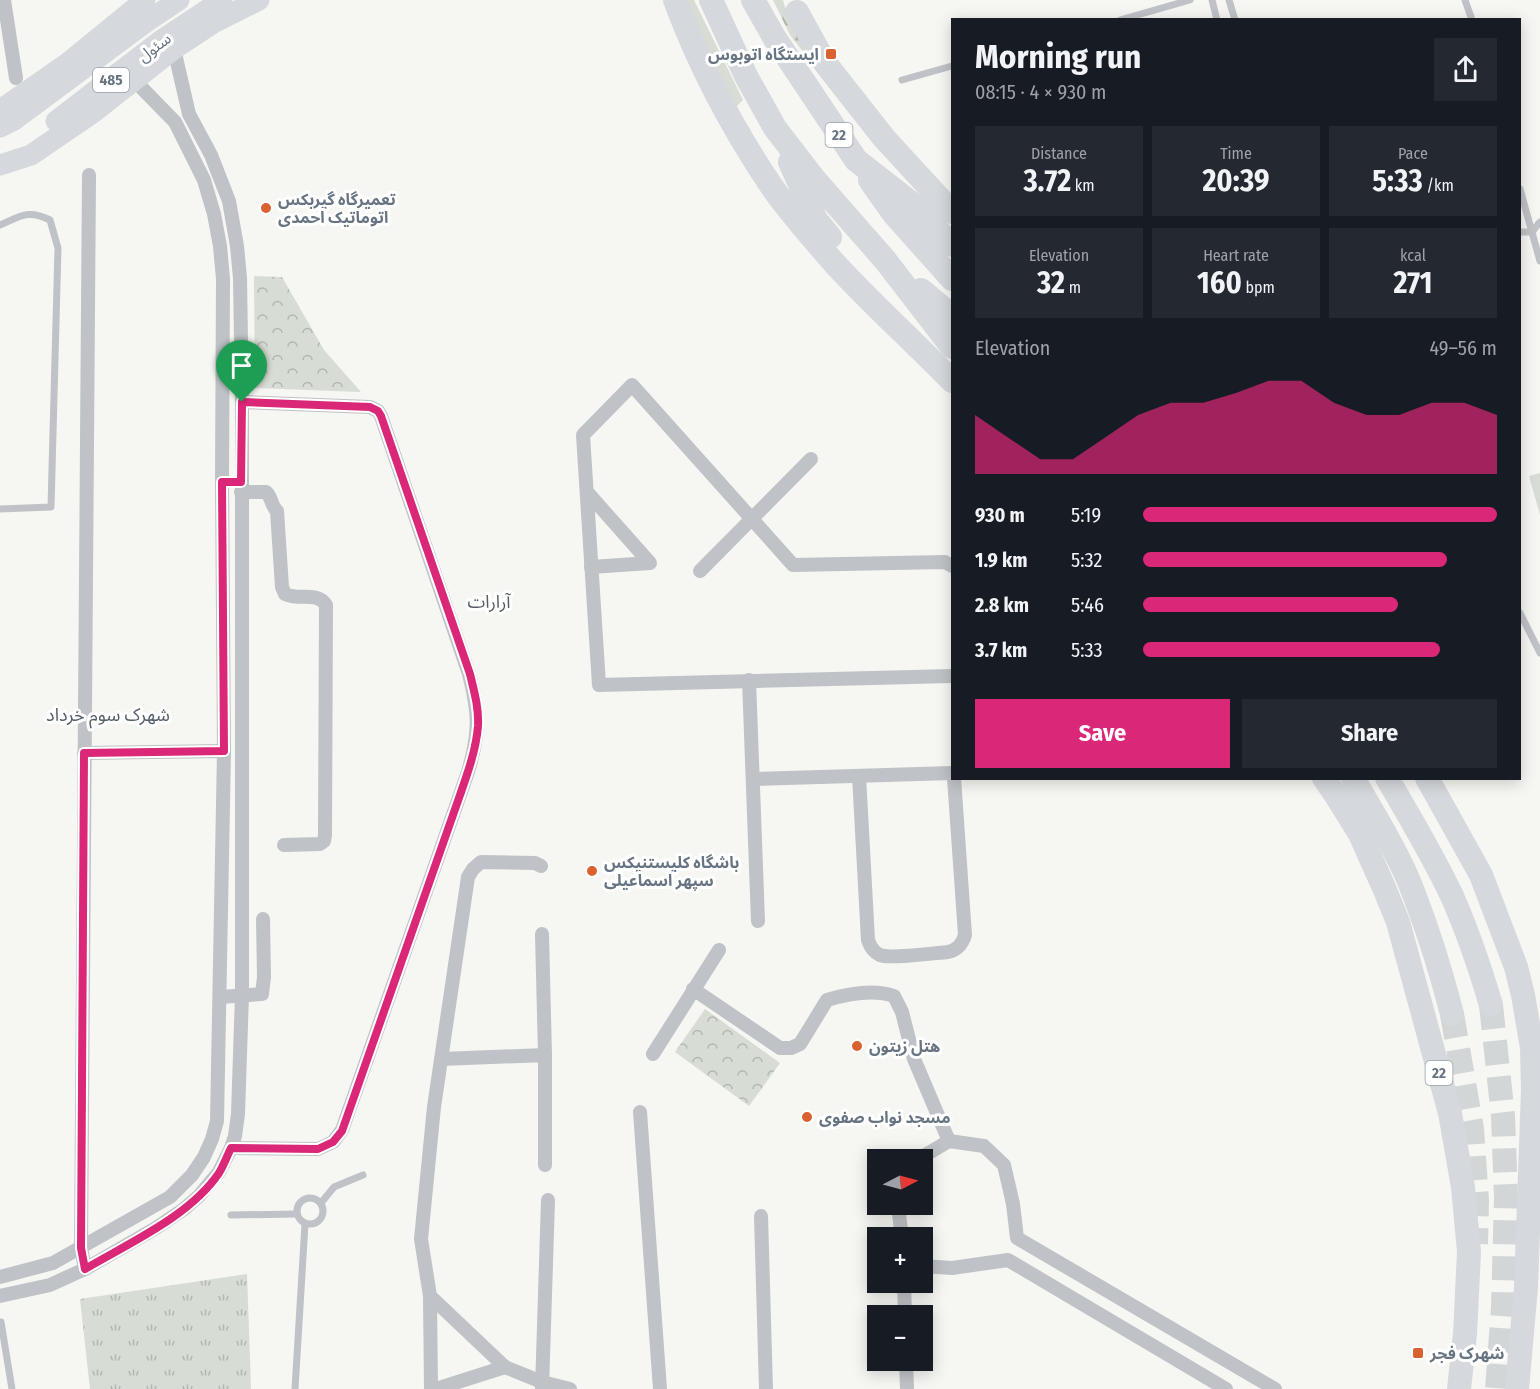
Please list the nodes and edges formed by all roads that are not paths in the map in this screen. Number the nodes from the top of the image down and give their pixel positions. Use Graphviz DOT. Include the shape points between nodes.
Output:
graph roads {
  1 [pos="4,0"];
  2 [pos="145,0"];
  3 [pos="178,0"];
  4 [pos="222,0"];
  5 [pos="259,0"];
  6 [pos="669,0"];
  7 [pos="675,0"];
  8 [pos="711,0"];
  9 [pos="753,0"];
  10 [pos="1190,0"];
  11 [pos="1212,0"];
  12 [pos="1229,0"];
  13 [pos="1466,0"];
  14 [pos="795,6"];
  15 [pos="1127,18"];
  16 [pos="1216,18"];
  17 [pos="1234,18"];
  18 [pos="1468,18"];
  19 [pos="687,32"];
  20 [pos="174,50"];
  21 [pos="951,66"];
  22 [pos="16,78"];
  23 [pos="134,80"];
  24 [pos="902,80"];
  25 [pos="0,110"];
  26 [pos="0,127"];
  27 [pos="775,128"];
  28 [pos="0,158"];
  29 [pos="856,160"];
  30 [pos="0,165"];
  31 [pos="89,175"];
  32 [pos="1521,193"];
  33 [pos="951,211"];
  34 [pos="1540,222"];
  35 [pos="0,225"];
  36 [pos="1521,232"];
  37 [pos="1532,232"];
  38 [pos="951,244"];
  39 [pos="885,260"];
  40 [pos="1540,261"];
  41 [pos="951,278"];
  42 [pos="951,315"];
  43 [pos="951,346"];
  44 [pos="931,359"];
  45 [pos="951,380"];
  46 [pos="242,402"];
  47 [pos="811,459"];
  48 [pos="222,482"];
  49 [pos="241,487"];
  50 [pos="587,492"];
  51 [pos="0,509"];
  52 [pos="752,519"];
  53 [pos="951,565"];
  54 [pos="591,567"];
  55 [pos="700,572"];
  56 [pos="1521,615"];
  57 [pos="1540,653"];
  58 [pos="951,676"];
  59 [pos="749,680"];
  60 [pos="224,751"];
  61 [pos="84,753"];
  62 [pos="951,773"];
  63 [pos="860,776"];
  64 [pos="753,779"];
  65 [pos="954,780"];
  66 [pos="1325,780"];
  67 [pos="1354,780"];
  68 [pos="1389,780"];
  69 [pos="1428,780"];
  70 [pos="284,845"];
  71 [pos="541,866"];
  72 [pos="263,920"];
  73 [pos="758,921"];
  74 [pos="542,933"];
  75 [pos="719,951"];
  76 [pos="693,989"];
  77 [pos="242,995"];
  78 [pos="220,997"];
  79 [pos="1491,1005"];
  80 [pos="1452,1014"];
  81 [pos="653,1054"];
  82 [pos="545,1055"];
  83 [pos="441,1059"];
  84 [pos="640,1112"];
  85 [pos="949,1141"];
  86 [pos="231,1148"];
  87 [pos="933,1150"];
  88 [pos="545,1165"];
  89 [pos="363,1175"];
  90 [pos="548,1200"];
  91 [pos="321,1203"];
  92 [pos="297,1214"];
  93 [pos="231,1215"];
  94 [pos="761,1216"];
  95 [pos="305,1224"];
  96 [pos="81,1248"];
  97 [pos="933,1267"];
  98 [pos="85,1269"];
  99 [pos="0,1277"];
  100 [pos="0,1296"];
  101 [pos="430,1296"];
  102 [pos="0,1322"];
  103 [pos="505,1367"];
  104 [pos="906,1371"];
  105 [pos="542,1385"];
  106 [pos="12,1389"];
  107 [pos="295,1389"];
  108 [pos="431,1389"];
  109 [pos="436,1389"];
  110 [pos="570,1389"];
  111 [pos="660,1389"];
  112 [pos="766,1389"];
  113 [pos="907,1389"];
  114 [pos="1226,1389"];
  115 [pos="1275,1389"];
  116 [pos="1459,1389"];
  117 [pos="1517,1389"];
  1 -- 22 [label="street"];
  2 -- 25 [label="main road" via="69,62"];
  3 -- 26 [label="main road, سئول / 485"];
  4 -- 28 [label="main road, سئول / 485" via="160,41 31,140"];
  5 -- 20 [label="main road" via="215,22"];
  6 -- 19 [label="highway"];
  7 -- 19 [label="highway"];
  8 -- 27 [label="highway"];
  9 -- 29 [label="highway, 22"];
  10 -- 15 [label="lane"];
  11 -- 16 [label="lane"];
  12 -- 17 [label="lane"];
  13 -- 18 [label="lane"];
  14 -- 33 [label="highway" via="825,63 884,138"];
  19 -- 44 [label="highway" via="719,96 773,187 836,265"];
  20 -- 23 [label="main road"];
  20 -- 46 [label="street" via="189,114 220,175 233,220 240,278"];
  21 -- 24 [label="lane"];
  23 -- 30 [label="main road" via="32,155"];
  23 -- 48 [label="street" via="175,122 204,180 214,214 223,279"];
  27 -- 39 [label="highway"];
  27 -- 44 [label="highway" via="816,220"];
  29 -- 38 [label="highway, 22" via="911,202"];
  29 -- 41 [label="highway, 22" via="894,214"];
  31 -- 61 [label="street"];
  32 -- 37 [label="lane"];
  34 -- 37 [label="lane"];
  35 -- 51 [label="lane" via="29,213 40,215 50,220 58,248 51,507"];
  36 -- 37 [label="lane"];
  37 -- 40 [label="lane"];
  39 -- 42 [label="highway"];
  39 -- 43 [label="highway"];
  44 -- 45 [label="highway"];
  46 -- 49 [label="street"];
  46 -- 86 [label="street" via="370,407 378,411 470,674 478,724 463,787 342,1131 333,1142 318,1149"];
  47 -- 52 [label="street"];
  48 -- 49 [label="street"];
  48 -- 60 [label="street"];
  49 -- 70 [label="street" via="266,492 277,511 285,594 316,597 326,606 324,842"];
  49 -- 77 [label="street"];
  50 -- 52 [label="street" via="583,435 632,385"];
  50 -- 54 [label="street"];
  50 -- 54 [label="street" via="650,563"];
  52 -- 53 [label="street" via="793,565 945,562"];
  52 -- 55 [label="street"];
  54 -- 59 [label="street" via="598,685"];
  56 -- 57 [label="lane"];
  58 -- 59 [label="street"];
  59 -- 64 [label="street"];
  60 -- 61 [label="street"];
  60 -- 78 [label="street"];
  61 -- 96 [label="street"];
  62 -- 63 [label="street"];
  63 -- 64 [label="street"];
  63 -- 65 [label="street" via="868,940 874,951 886,956 953,951 963,942"];
  64 -- 73 [label="street"];
  66 -- 116 [label="highway, 22" via="1360,834 1398,922 1450,1113 1469,1252"];
  67 -- 80 [label="highway" via="1407,877"];
  68 -- 79 [label="highway" via="1452,896"];
  69 -- 117 [label="highway" via="1481,875 1528,998 1533,1090 1526,1287"];
  71 -- 83 [label="street" via="481,862 468,876"];
  72 -- 77 [label="street" via="262,994"];
  74 -- 82 [label="street"];
  75 -- 76 [label="street"];
  76 -- 81 [label="street"];
  76 -- 85 [label="street" via="780,1048 800,1044 827,1000 882,992 894,996 902,1011 914,1059"];
  77 -- 78 [label="street"];
  77 -- 86 [label="street" via="238,1114"];
  78 -- 96 [label="street" via="217,1122 204,1157 170,1197"];
  82 -- 83 [label="street"];
  82 -- 88 [label="street"];
  83 -- 101 [label="street" via="421,1239"];
  84 -- 111 [label="street"];
  85 -- 87 [label="street"];
  85 -- 115 [label="street" via="984,1146 1004,1166 1017,1238"];
  86 -- 98 [label="street" via="219,1172 184,1209"];
  89 -- 91 [label="lane" via="334,1187"];
  90 -- 105 [label="street"];
  91 -- 92 [label="lane" via="305,1198 298,1205"];
  91 -- 95 [label="lane" via="321,1219"];
  92 -- 93 [label="lane"];
  92 -- 95 [label="lane"];
  94 -- 112 [label="street"];
  95 -- 107 [label="lane"];
  96 -- 98 [label="street"];
  96 -- 99 [label="street" via="53,1263"];
  97 -- 114 [label="street" via="1008,1260"];
  98 -- 100 [label="street" via="50,1285"];
  101 -- 103 [label="street"];
  101 -- 108 [label="street"];
  102 -- 106 [label="lane"];
  103 -- 105 [label="street"];
  103 -- 109 [label="street"];
  104 -- 113 [label="street"];
  105 -- 110 [label="street"];
}
